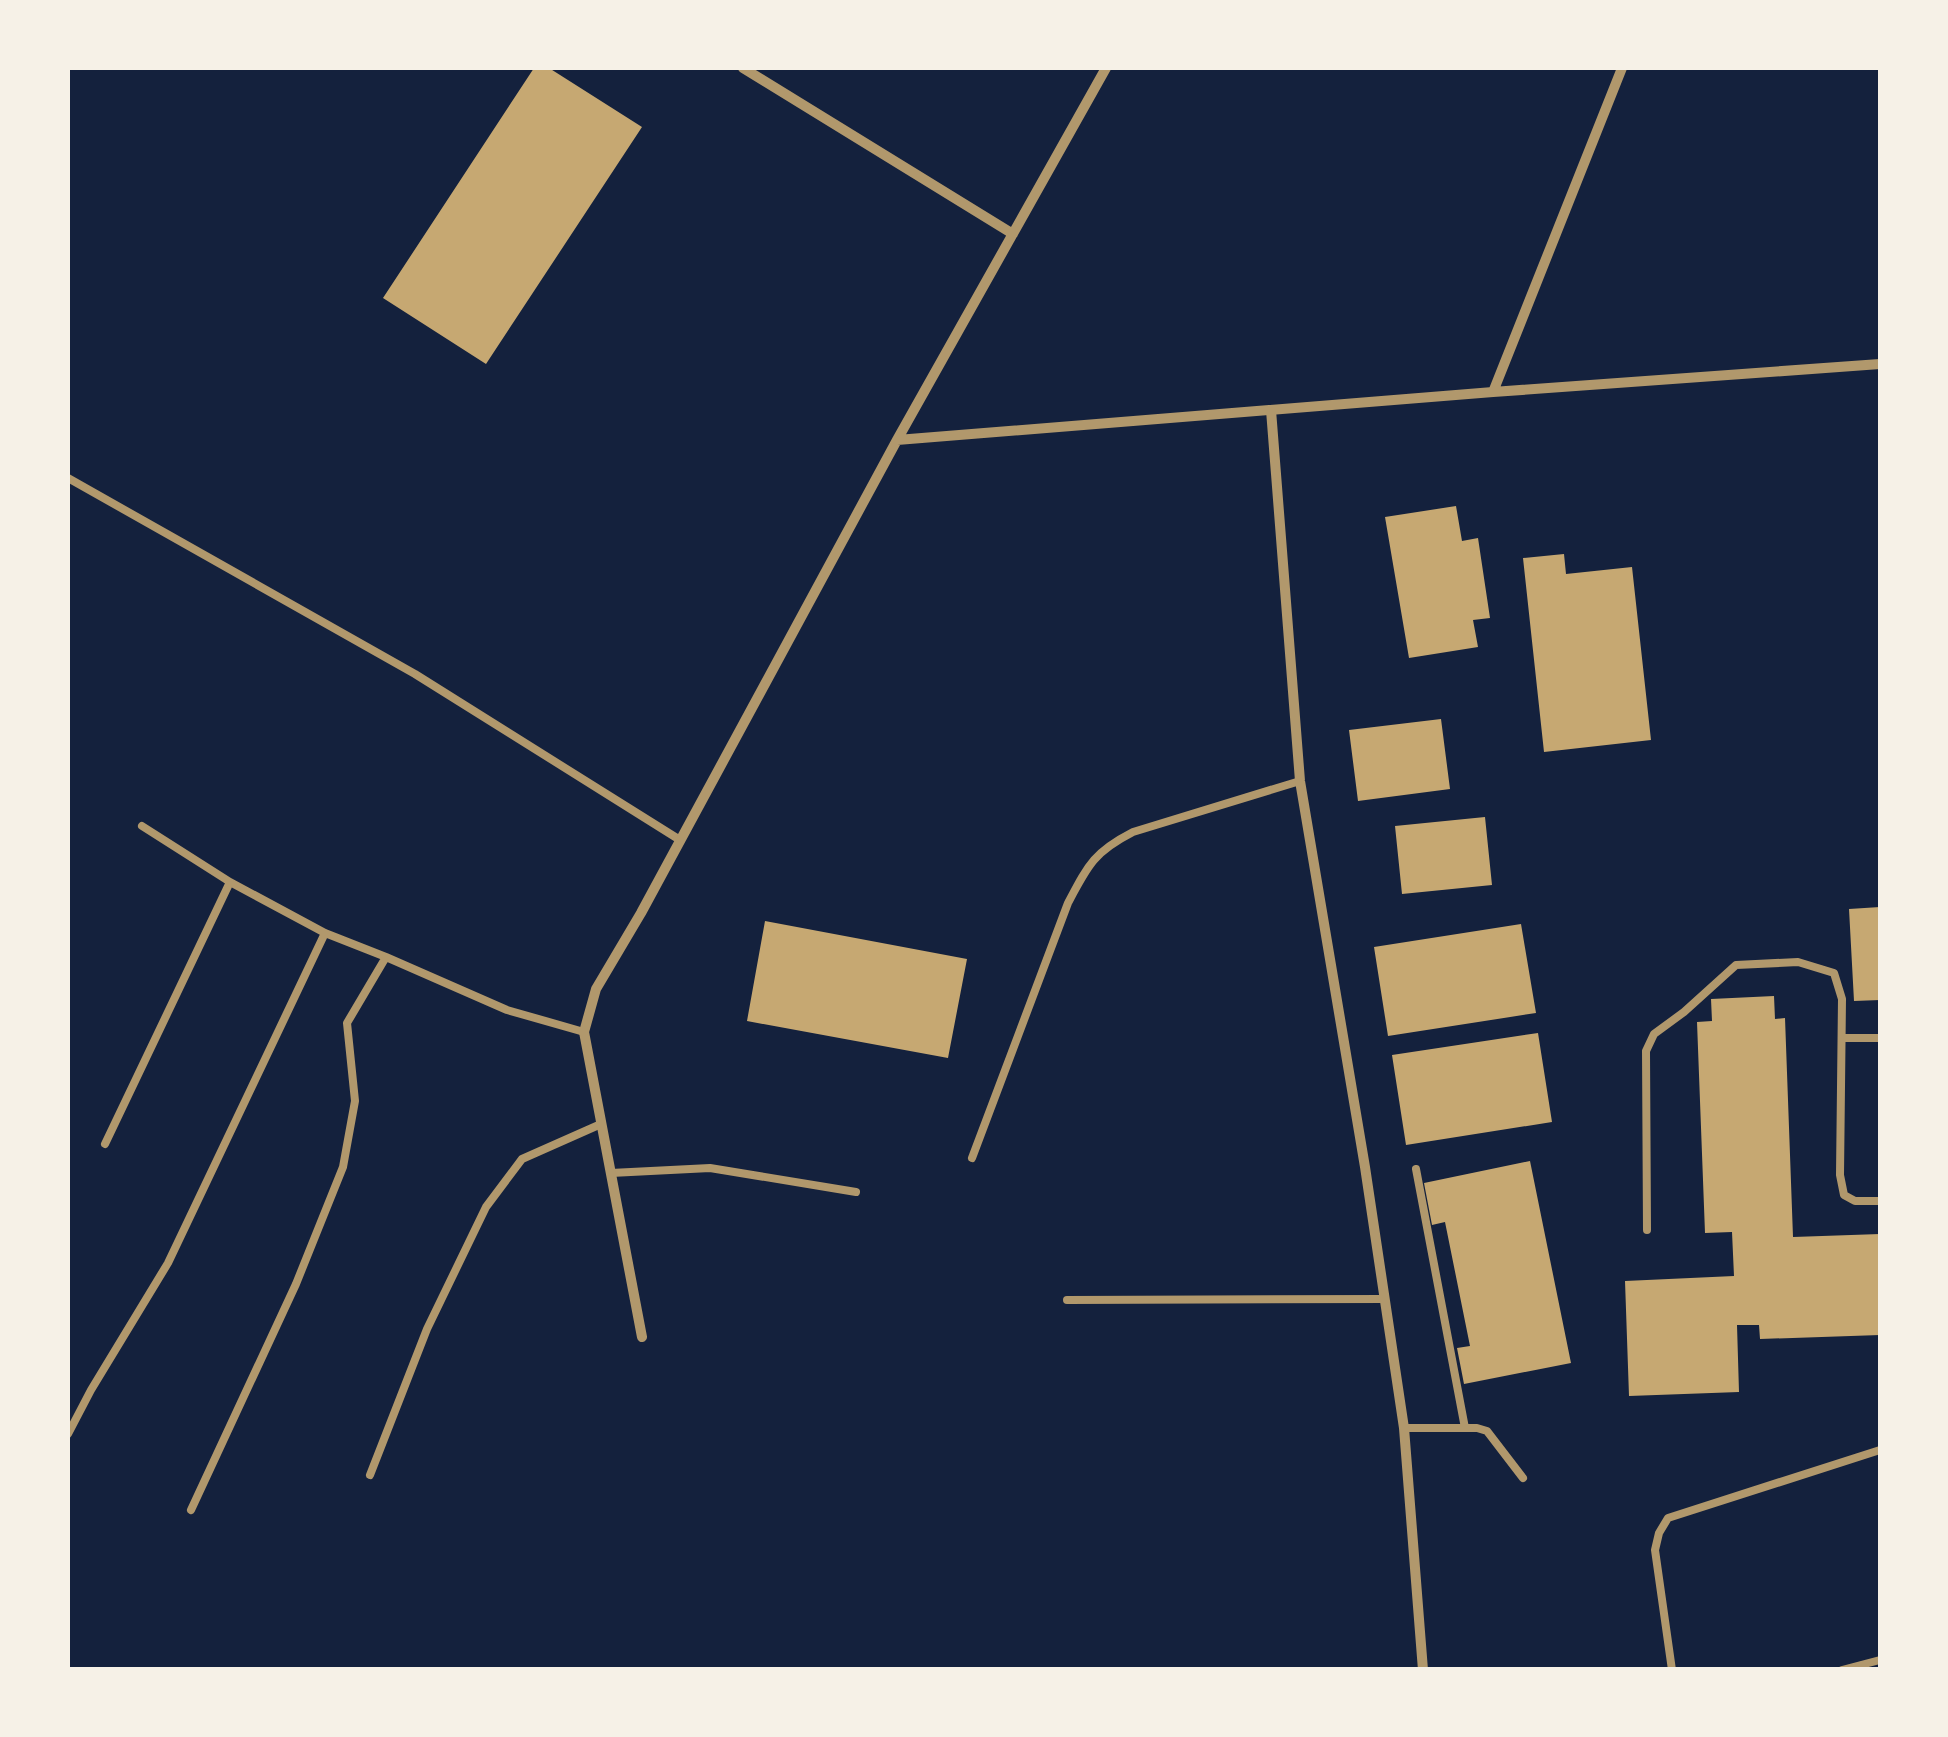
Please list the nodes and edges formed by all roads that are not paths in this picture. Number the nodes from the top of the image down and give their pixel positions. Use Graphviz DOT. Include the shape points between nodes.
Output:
graph roads {
  1 [pos="743,68"];
  2 [pos="1106,68"];
  3 [pos="1622,68"];
  4 [pos="1013,234"];
  5 [pos="1880,364"];
  6 [pos="1492,392"];
  7 [pos="1271,410"];
  8 [pos="897,440"];
  9 [pos="69,482"];
  10 [pos="1300,781"];
  11 [pos="142,826"];
  12 [pos="680,840"];
  13 [pos="230,882"];
  14 [pos="325,934"];
  15 [pos="386,957"];
  16 [pos="584,1032"];
  17 [pos="1843,1038"];
  18 [pos="1880,1038"];
  19 [pos="602,1124"];
  20 [pos="105,1144"];
  21 [pos="972,1158"];
  22 [pos="1416,1169"];
  23 [pos="611,1172"];
  24 [pos="856,1192"];
  25 [pos="1880,1201"];
  26 [pos="1647,1230"];
  27 [pos="1385,1299"];
  28 [pos="1067,1300"];
  29 [pos="642,1337"];
  30 [pos="1404,1428"];
  31 [pos="1464,1428"];
  32 [pos="68,1434"];
  33 [pos="1880,1450"];
  34 [pos="370,1476"];
  35 [pos="1523,1478"];
  36 [pos="191,1510"];
  37 [pos="1880,1660"];
  38 [pos="1423,1670"];
  39 [pos="1672,1670"];
  40 [pos="1842,1670"];
  1 -- 4 [label="street"];
  2 -- 4 [label="street"];
  3 -- 6 [label="street"];
  4 -- 8 [label="street"];
  5 -- 6 [label="street"];
  6 -- 7 [label="street"];
  7 -- 8 [label="street"];
  7 -- 10 [label="street"];
  8 -- 12 [label="street"];
  9 -- 12 [label="lane" via="414,674"];
  10 -- 21 [label="lane" via="1133,832 1089,864 1068,903"];
  10 -- 27 [label="street"];
  11 -- 13 [label="lane"];
  12 -- 16 [label="street" via="596,989"];
  13 -- 14 [label="lane"];
  13 -- 20 [label="lane"];
  14 -- 15 [label="lane"];
  14 -- 32 [label="lane" via="168,1263"];
  15 -- 16 [label="lane" via="507,1010"];
  15 -- 36 [label="lane" via="347,1023 355,1101 343,1168"];
  16 -- 19 [label="street"];
  17 -- 18 [label="lane"];
  17 -- 25 [label="lane" via="1844,1195"];
  17 -- 26 [label="lane" via="1834,973 1798,962 1736,965 1654,1034 1646,1051"];
  19 -- 23 [label="street"];
  19 -- 34 [label="lane" via="522,1159 486,1207 427,1329"];
  22 -- 31 [label="lane"];
  23 -- 24 [label="lane" via="710,1168"];
  23 -- 29 [label="street"];
  27 -- 28 [label="lane"];
  27 -- 30 [label="street"];
  30 -- 31 [label="lane"];
  30 -- 38 [label="street"];
  31 -- 35 [label="lane" via="1487,1431"];
  33 -- 39 [label="lane" via="1668,1518 1655,1550"];
  37 -- 40 [label="lane"];
}
